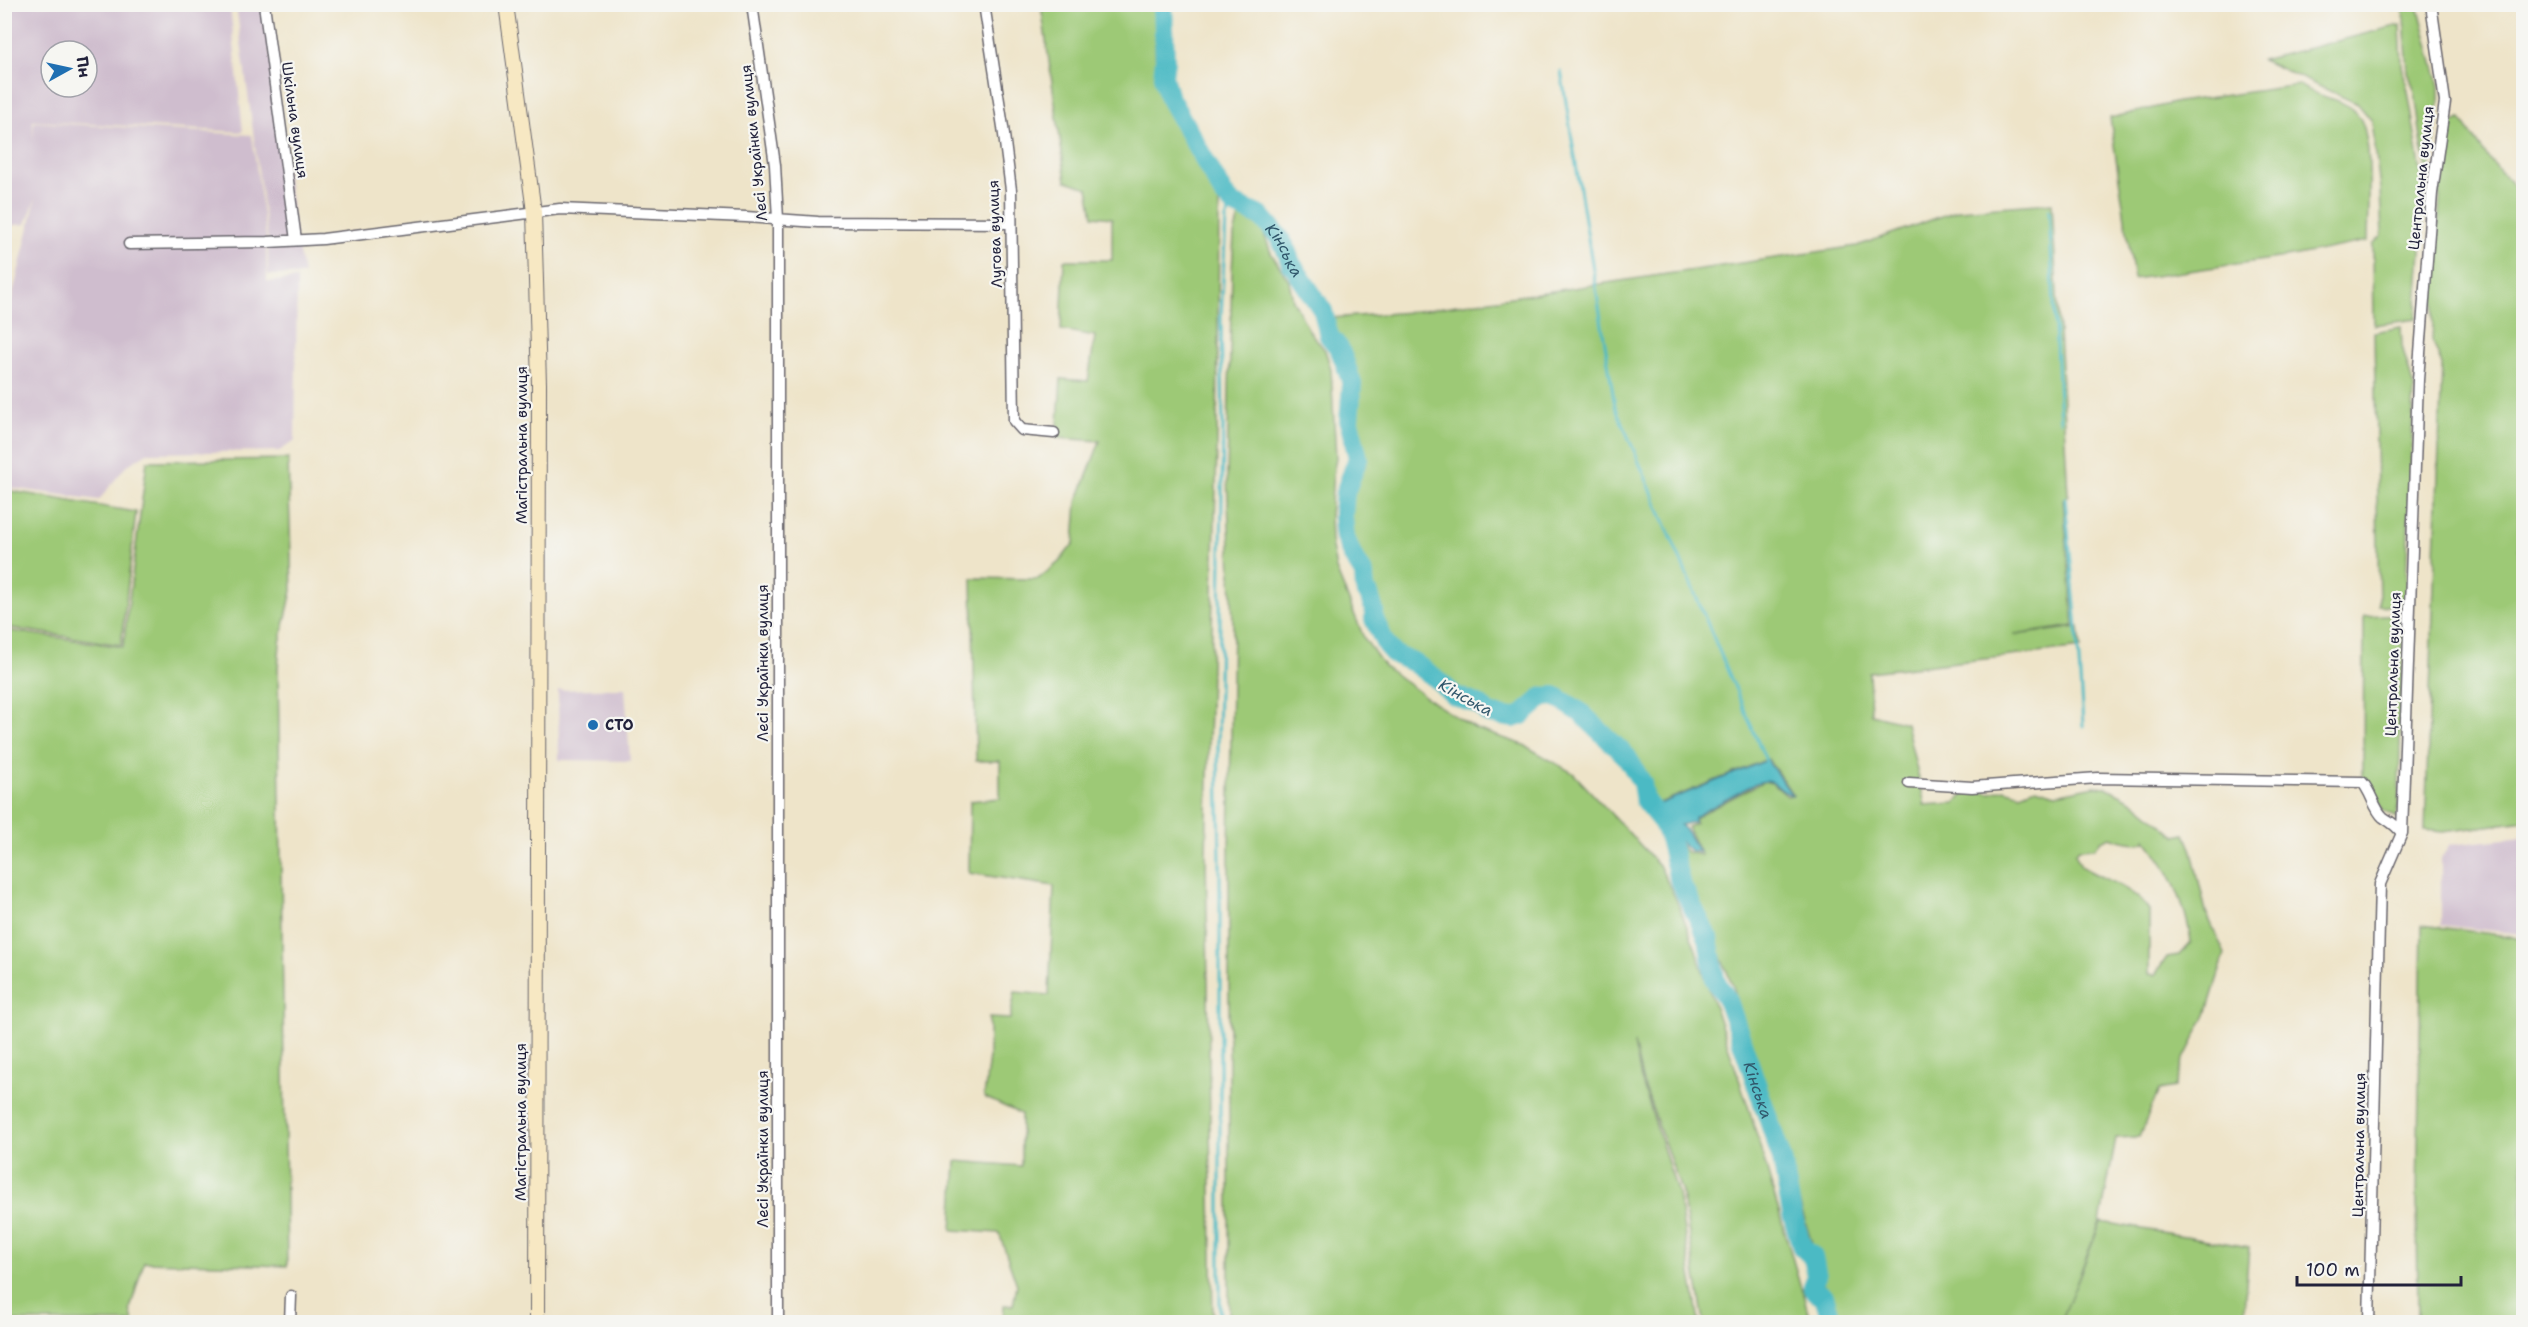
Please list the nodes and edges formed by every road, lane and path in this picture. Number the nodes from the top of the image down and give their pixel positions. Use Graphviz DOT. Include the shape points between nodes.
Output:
graph roads {
  1 [pos="264,4"];
  2 [pos="506,4"];
  3 [pos="752,4"];
  4 [pos="984,4"];
  5 [pos="2431,4"];
  6 [pos="534,212"];
  7 [pos="778,219"];
  8 [pos="1011,223"];
  9 [pos="296,240"];
  10 [pos="129,244"];
  11 [pos="1054,433"];
  12 [pos="1910,783"];
  13 [pos="2402,833"];
  14 [pos="291,1296"];
  15 [pos="290,1323"];
  16 [pos="537,1323"];
  17 [pos="778,1323"];
  18 [pos="2369,1323"];
  1 -- 9 [label="street, Шкільна вулиця"];
  2 -- 6 [label="main road, Магістральна вулиця"];
  3 -- 7 [label="street, Лесі Українки вулиця" via="775,165"];
  4 -- 8 [label="street, Лугова вулиця" via="1011,190"];
  5 -- 13 [label="street, Центральна вулиця" via="2445,102 2432,193 2418,380"];
  6 -- 7 [label="street" via="569,209"];
  6 -- 9 [label="street"];
  6 -- 16 [label="main road, Магістральна вулиця" via="539,384"];
  7 -- 8 [label="street"];
  7 -- 17 [label="street, Лесі Українки вулиця"];
  8 -- 11 [label="street, Лугова вулиця" via="1014,421 1022,430"];
  9 -- 10 [label="street"];
  12 -- 13 [label="street" via="1972,787 2098,778 2362,782 2382,816 2394,822"];
  13 -- 18 [label="street, Центральна вулиця" via="2380,884"];
  14 -- 15 [label="street"];
}
